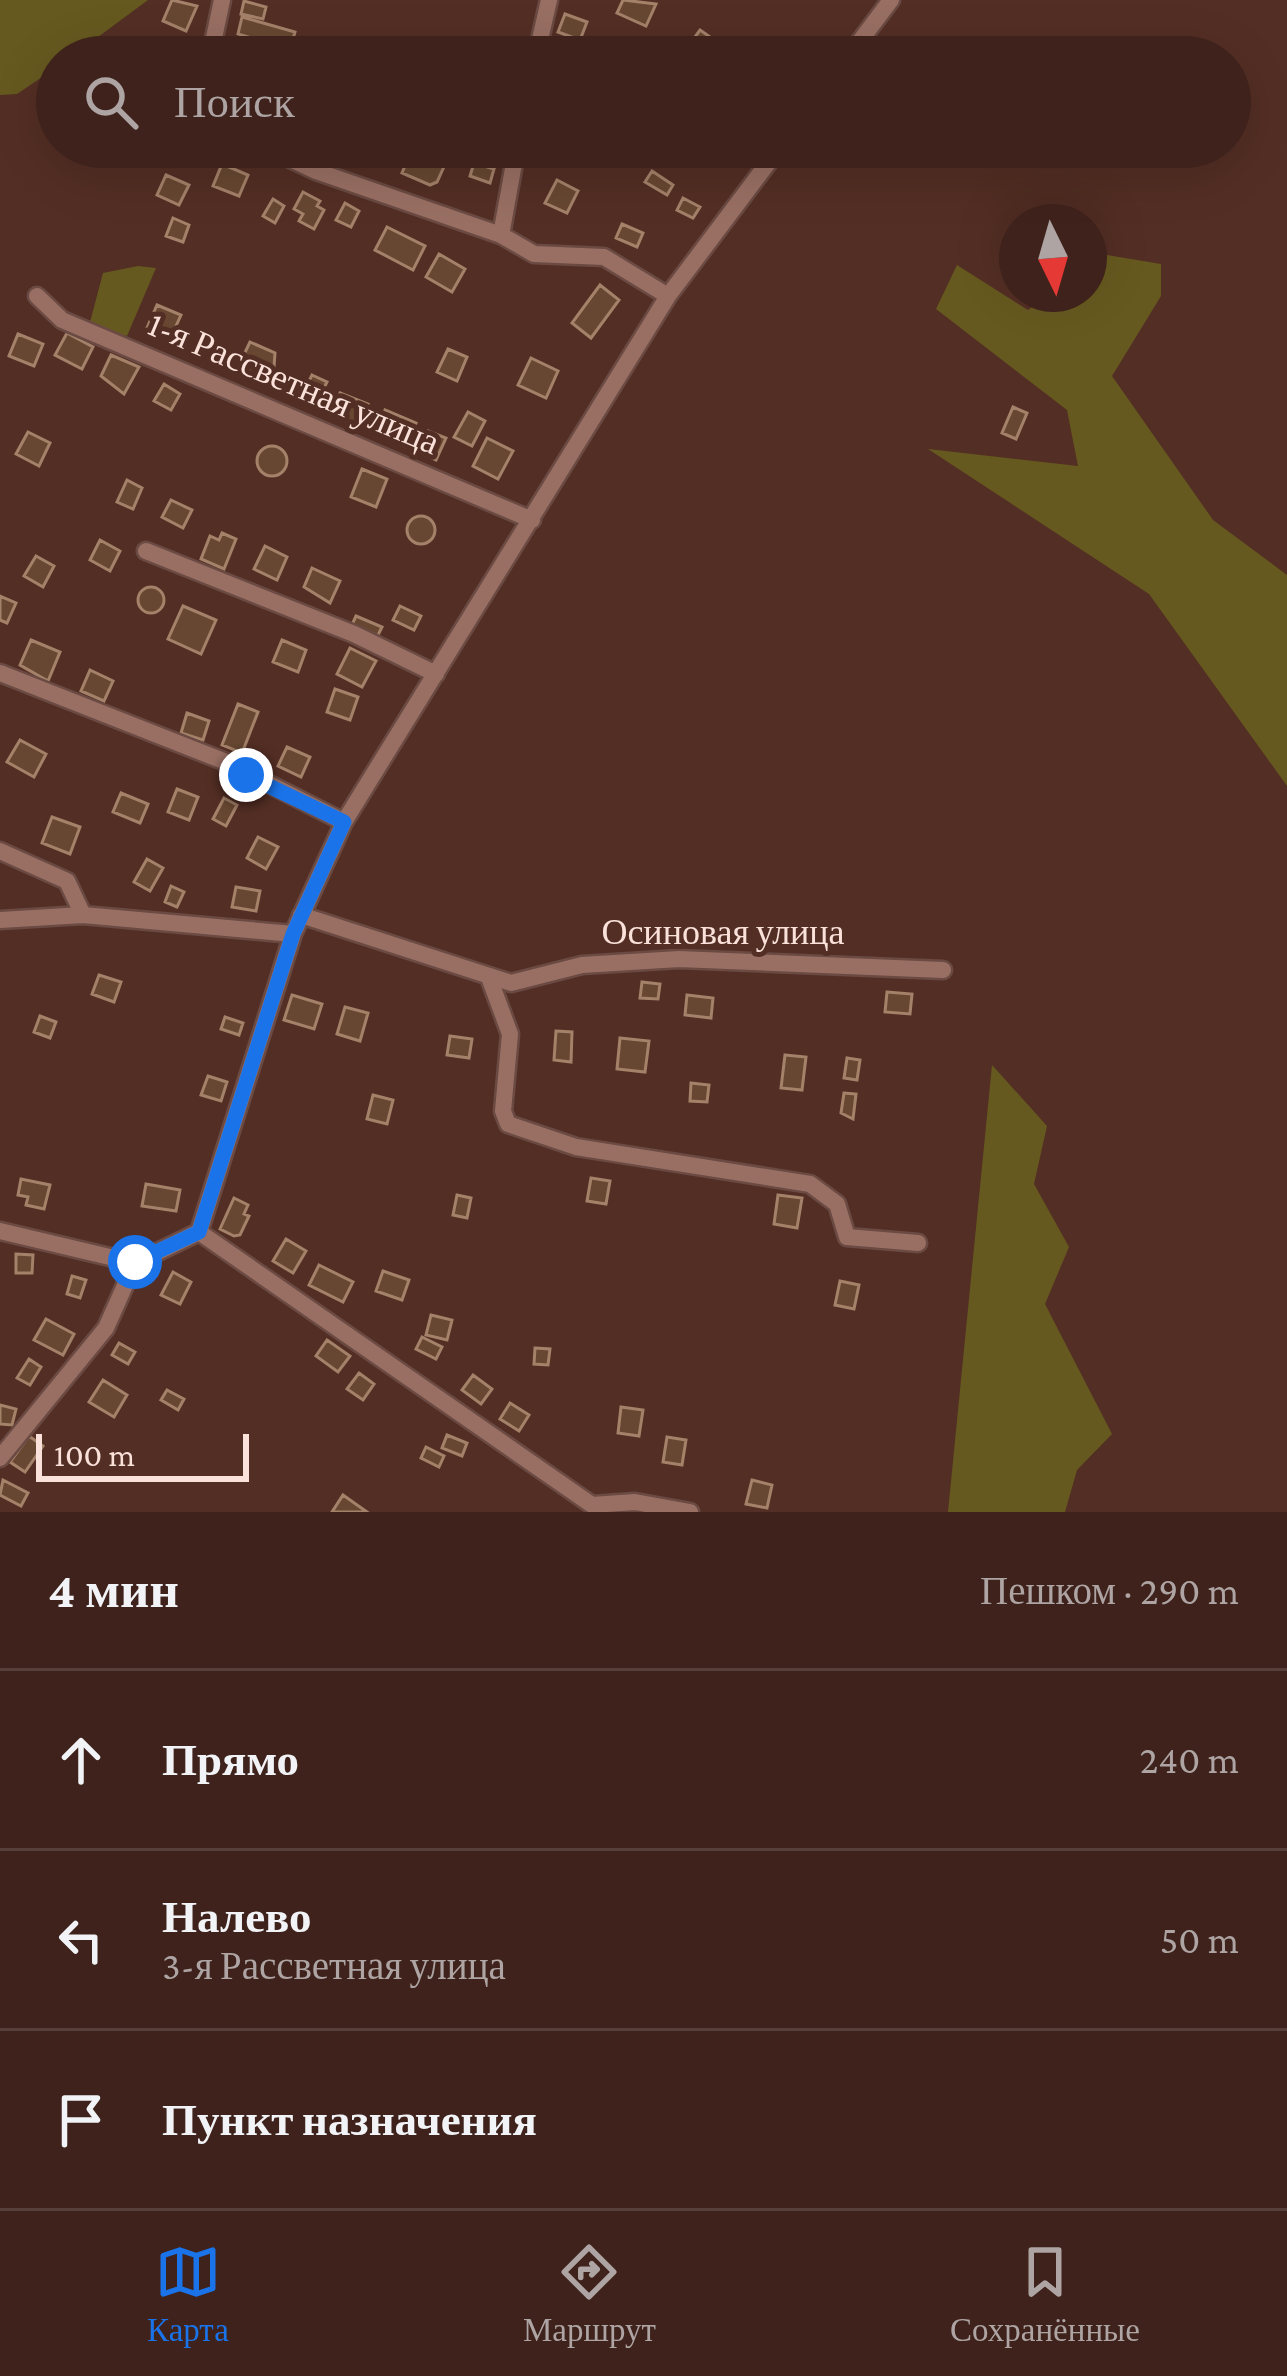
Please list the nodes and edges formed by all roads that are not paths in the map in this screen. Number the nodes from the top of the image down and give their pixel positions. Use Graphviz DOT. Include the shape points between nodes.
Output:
graph roads {
  1 [pos="222,0"];
  2 [pos="549,0"];
  3 [pos="891,0"];
  4 [pos="214,36"];
  5 [pos="541,36"];
  6 [pos="864,36"];
  7 [pos="310,168"];
  8 [pos="513,168"];
  9 [pos="764,168"];
  10 [pos="500,236"];
  11 [pos="37,296"];
  12 [pos="668,296"];
  13 [pos="532,520"];
  14 [pos="146,551"];
  15 [pos="0,673"];
  16 [pos="436,674"];
  17 [pos="344,822"];
  18 [pos="0,851"];
  19 [pos="83,915"];
  20 [pos="301,915"];
  21 [pos="0,920"];
  22 [pos="293,934"];
  23 [pos="943,970"];
  24 [pos="490,980"];
  25 [pos="0,1231"];
  26 [pos="199,1232"];
  27 [pos="918,1243"];
  28 [pos="135,1262"];
  29 [pos="0,1458"];
  30 [pos="593,1509"];
  31 [pos="690,1512"];
  1 -- 4 [label="street"];
  2 -- 5 [label="street"];
  3 -- 6 [label="street"];
  7 -- 10 [label="street"];
  8 -- 10 [label="street"];
  9 -- 12 [label="street"];
  10 -- 12 [label="street" via="534,254 604,257"];
  11 -- 13 [label="street, 1-я Рассветная улица" via="62,320"];
  12 -- 13 [label="street"];
  13 -- 16 [label="street"];
  14 -- 16 [label="street"];
  15 -- 17 [label="street" via="226,762"];
  16 -- 17 [label="street"];
  17 -- 20 [label="street"];
  18 -- 19 [label="street" via="67,881"];
  19 -- 21 [label="street"];
  19 -- 22 [label="street"];
  20 -- 22 [label="street"];
  20 -- 24 [label="street"];
  22 -- 26 [label="street"];
  23 -- 24 [label="street, Осиновая улица" via="679,959"];
  24 -- 27 [label="street" via="510,1034 508,1124 577,1147 809,1184 837,1204 847,1237"];
  25 -- 28 [label="street"];
  26 -- 28 [label="street"];
  26 -- 30 [label="street"];
  28 -- 29 [label="street" via="106,1328"];
  30 -- 31 [label="street" via="635,1502"];
}
